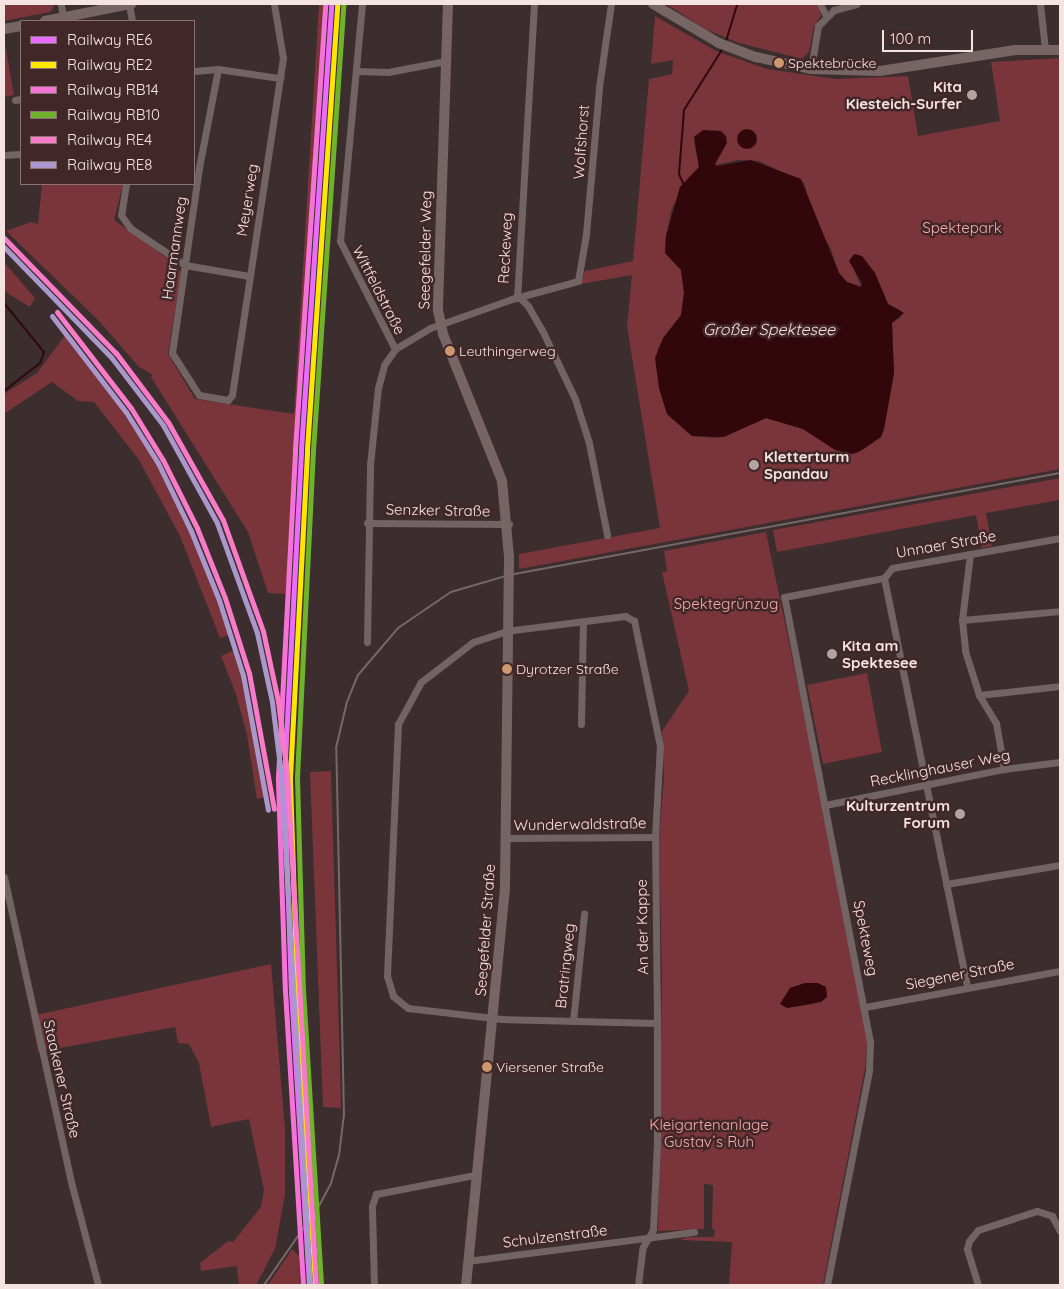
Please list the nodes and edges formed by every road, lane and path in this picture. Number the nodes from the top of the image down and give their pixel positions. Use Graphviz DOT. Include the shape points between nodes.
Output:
graph roads {
  1 [pos="61,4"];
  2 [pos="130,4"];
  3 [pos="274,4"];
  4 [pos="362,4"];
  5 [pos="448,4"];
  6 [pos="534,4"];
  7 [pos="611,4"];
  8 [pos="653,4"];
  9 [pos="820,4"];
  10 [pos="856,4"];
  11 [pos="1040,4"];
  12 [pos="826,16"];
  13 [pos="63,18"];
  14 [pos="51,20"];
  15 [pos="132,20"];
  16 [pos="20,26"];
  17 [pos="4,29"];
  18 [pos="1045,49"];
  19 [pos="1060,50"];
  20 [pos="446,61"];
  21 [pos="218,69"];
  22 [pos="811,69"];
  23 [pos="195,71"];
  24 [pos="357,71"];
  25 [pos="280,78"];
  26 [pos="20,154"];
  27 [pos="4,155"];
  28 [pos="126,185"];
  29 [pos="185,265"];
  30 [pos="249,276"];
  31 [pos="518,298"];
  32 [pos="440,325"];
  33 [pos="395,350"];
  34 [pos="228,400"];
  35 [pos="367,523"];
  36 [pos="509,524"];
  37 [pos="607,535"];
  38 [pos="1060,538"];
  39 [pos="970,554"];
  40 [pos="509,575"];
  41 [pos="884,578"];
  42 [pos="784,597"];
  43 [pos="1060,611"];
  44 [pos="962,620"];
  45 [pos="582,622"];
  46 [pos="508,631"];
  47 [pos="367,642"];
  48 [pos="1060,686"];
  49 [pos="979,695"];
  50 [pos="581,724"];
  51 [pos="1060,762"];
  52 [pos="1004,769"];
  53 [pos="925,784"];
  54 [pos="825,804"];
  55 [pos="655,837"];
  56 [pos="506,838"];
  57 [pos="1060,865"];
  58 [pos="4,877"];
  59 [pos="946,884"];
  60 [pos="584,914"];
  61 [pos="1060,970"];
  62 [pos="967,987"];
  63 [pos="866,1006"];
  64 [pos="493,1017"];
  65 [pos="573,1021"];
  66 [pos="658,1023"];
  67 [pos="475,1176"];
  68 [pos="694,1232"];
  69 [pos="1060,1232"];
  70 [pos="647,1238"];
  71 [pos="467,1261"];
  72 [pos="98,1285"];
  73 [pos="374,1285"];
  74 [pos="466,1285"];
  75 [pos="638,1285"];
  76 [pos="827,1285"];
  77 [pos="978,1285"];
  1 -- 13 [label="street"];
  2 -- 13 [label="street"];
  2 -- 15 [label="street"];
  3 -- 25 [label="street, Meyerweg" via="283,46"];
  4 -- 24 [label="street, Wittfeldstraße"];
  5 -- 20 [label="street, Seegefelder Weg"];
  6 -- 31 [label="street, Reckeweg"];
  7 -- 31 [label="street, Wolfshorst" via="578,281"];
  8 -- 22 [label="street" via="702,35 756,57"];
  9 -- 12 [label="street"];
  10 -- 12 [label="street" via="841,6"];
  11 -- 18 [label="street"];
  12 -- 22 [label="street" via="814,38"];
  13 -- 14 [label="street"];
  16 -- 17 [label="street"];
  18 -- 19 [label="street"];
  18 -- 22 [label="street" via="1014,50 880,71"];
  20 -- 24 [label="street" via="379,73"];
  20 -- 32 [label="street, Seegefelder Weg" via="437,302"];
  21 -- 23 [label="street"];
  21 -- 25 [label="street"];
  21 -- 29 [label="street, Haarmannweg"];
  24 -- 33 [label="street, Wittfeldstraße" via="340,241"];
  25 -- 30 [label="street, Meyerweg"];
  26 -- 27 [label="street"];
  28 -- 29 [label="street" via="122,222"];
  29 -- 30 [label="street"];
  29 -- 34 [label="street, Haarmannweg" via="172,353 199,395"];
  30 -- 34 [label="street, Meyerweg" via="232,396"];
  31 -- 32 [label="street"];
  31 -- 37 [label="street, Reckeweg" via="528,306 542,330 575,399 590,443"];
  32 -- 33 [label="street"];
  32 -- 36 [label="street, Seegefelder Weg" via="498,467"];
  33 -- 35 [label="street" via="384,364 378,388"];
  35 -- 36 [label="street, Senzker Straße"];
  35 -- 47 [label="street"];
  36 -- 40 [label="street, Seegefelder Weg"];
  38 -- 39 [label="street, Unnaer Straße"];
  39 -- 41 [label="street, Unnaer Straße" via="892,568"];
  39 -- 44 [label="street"];
  40 -- 46 [label="street, Seegefelder Straße"];
  41 -- 42 [label="street, Unnaer Straße"];
  41 -- 53 [label="street"];
  42 -- 54 [label="street, Spekteweg"];
  43 -- 44 [label="street"];
  44 -- 49 [label="street" via="965,651"];
  45 -- 46 [label="street"];
  45 -- 50 [label="street"];
  45 -- 55 [label="street, An der Kappe" via="631,617 660,735"];
  46 -- 56 [label="street, Seegefelder Straße"];
  46 -- 64 [label="street" via="473,642 421,682 398,724 395,751 387,976 393,996 408,1008"];
  48 -- 49 [label="street"];
  49 -- 52 [label="street" via="996,723"];
  51 -- 52 [label="street, Recklinghauser Weg"];
  52 -- 53 [label="street, Recklinghauser Weg"];
  53 -- 54 [label="street, Recklinghauser Weg"];
  53 -- 59 [label="street"];
  54 -- 63 [label="street, Spekteweg"];
  55 -- 56 [label="street, Wunderwaldstraße"];
  55 -- 66 [label="street, An der Kappe"];
  56 -- 64 [label="street, Seegefelder Straße" via="505,888"];
  57 -- 59 [label="street"];
  58 -- 72 [label="street, Staakener Straße" via="66,1162"];
  59 -- 62 [label="street"];
  60 -- 65 [label="street, Bratringweg"];
  61 -- 62 [label="street, Siegener Straße"];
  62 -- 63 [label="street, Siegener Straße"];
  63 -- 76 [label="street, Spekteweg" via="869,1070"];
  64 -- 65 [label="street"];
  64 -- 67 [label="street, Seegefelder Straße"];
  65 -- 66 [label="street"];
  66 -- 70 [label="street, An der Kappe" via="658,1142 653,1230"];
  67 -- 71 [label="street, Seegefelder Straße"];
  67 -- 73 [label="street" via="376,1194 372,1206"];
  68 -- 70 [label="street"];
  69 -- 77 [label="street" via="1052,1216 1037,1211 978,1230 967,1249"];
  70 -- 71 [label="street, Schulzenstraße"];
  70 -- 75 [label="street, An der Kappe"];
  71 -- 74 [label="street, Seegefelder Straße"];
}
